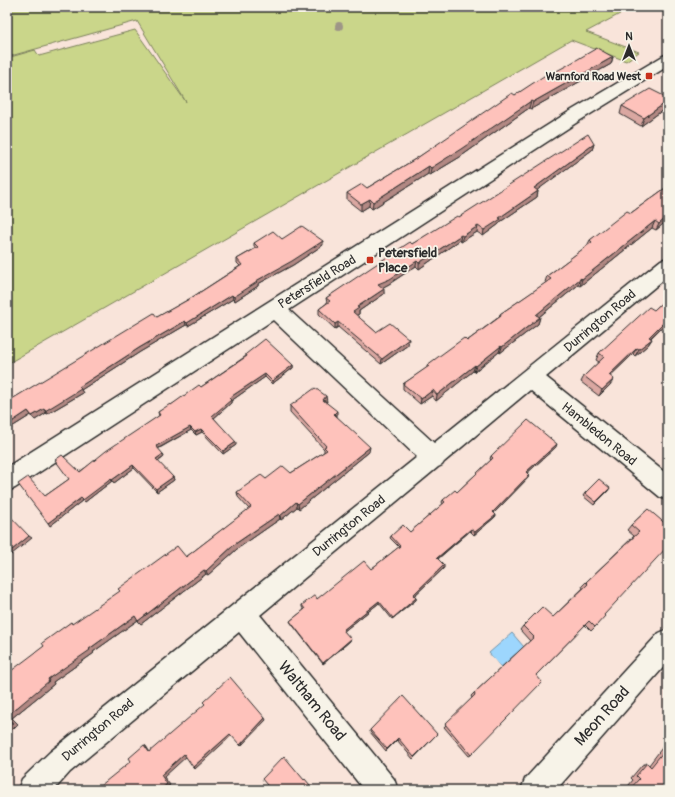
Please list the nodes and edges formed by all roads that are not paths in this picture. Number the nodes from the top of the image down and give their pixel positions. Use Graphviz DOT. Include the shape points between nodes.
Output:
graph roads {
  1 [pos="664,65"];
  2 [pos="668,265"];
  3 [pos="275,309"];
  4 [pos="531,378"];
  5 [pos="434,458"];
  6 [pos="7,480"];
  7 [pos="668,489"];
  8 [pos="241,613"];
  9 [pos="668,642"];
  10 [pos="33,790"];
  11 [pos="383,790"];
  12 [pos="536,790"];
  1 -- 3 [label="street, Petersfield Road" via="574,117"];
  2 -- 4 [label="street, Durrington Road"];
  3 -- 5 [label="street"];
  3 -- 6 [label="street, Petersfield Road"];
  4 -- 5 [label="street, Durrington Road"];
  4 -- 7 [label="street, Hambledon Road"];
  5 -- 8 [label="street, Durrington Road"];
  8 -- 10 [label="street, Durrington Road" via="60,762"];
  8 -- 11 [label="street, Waltham Road"];
  9 -- 12 [label="street, Meon Road"];
}
